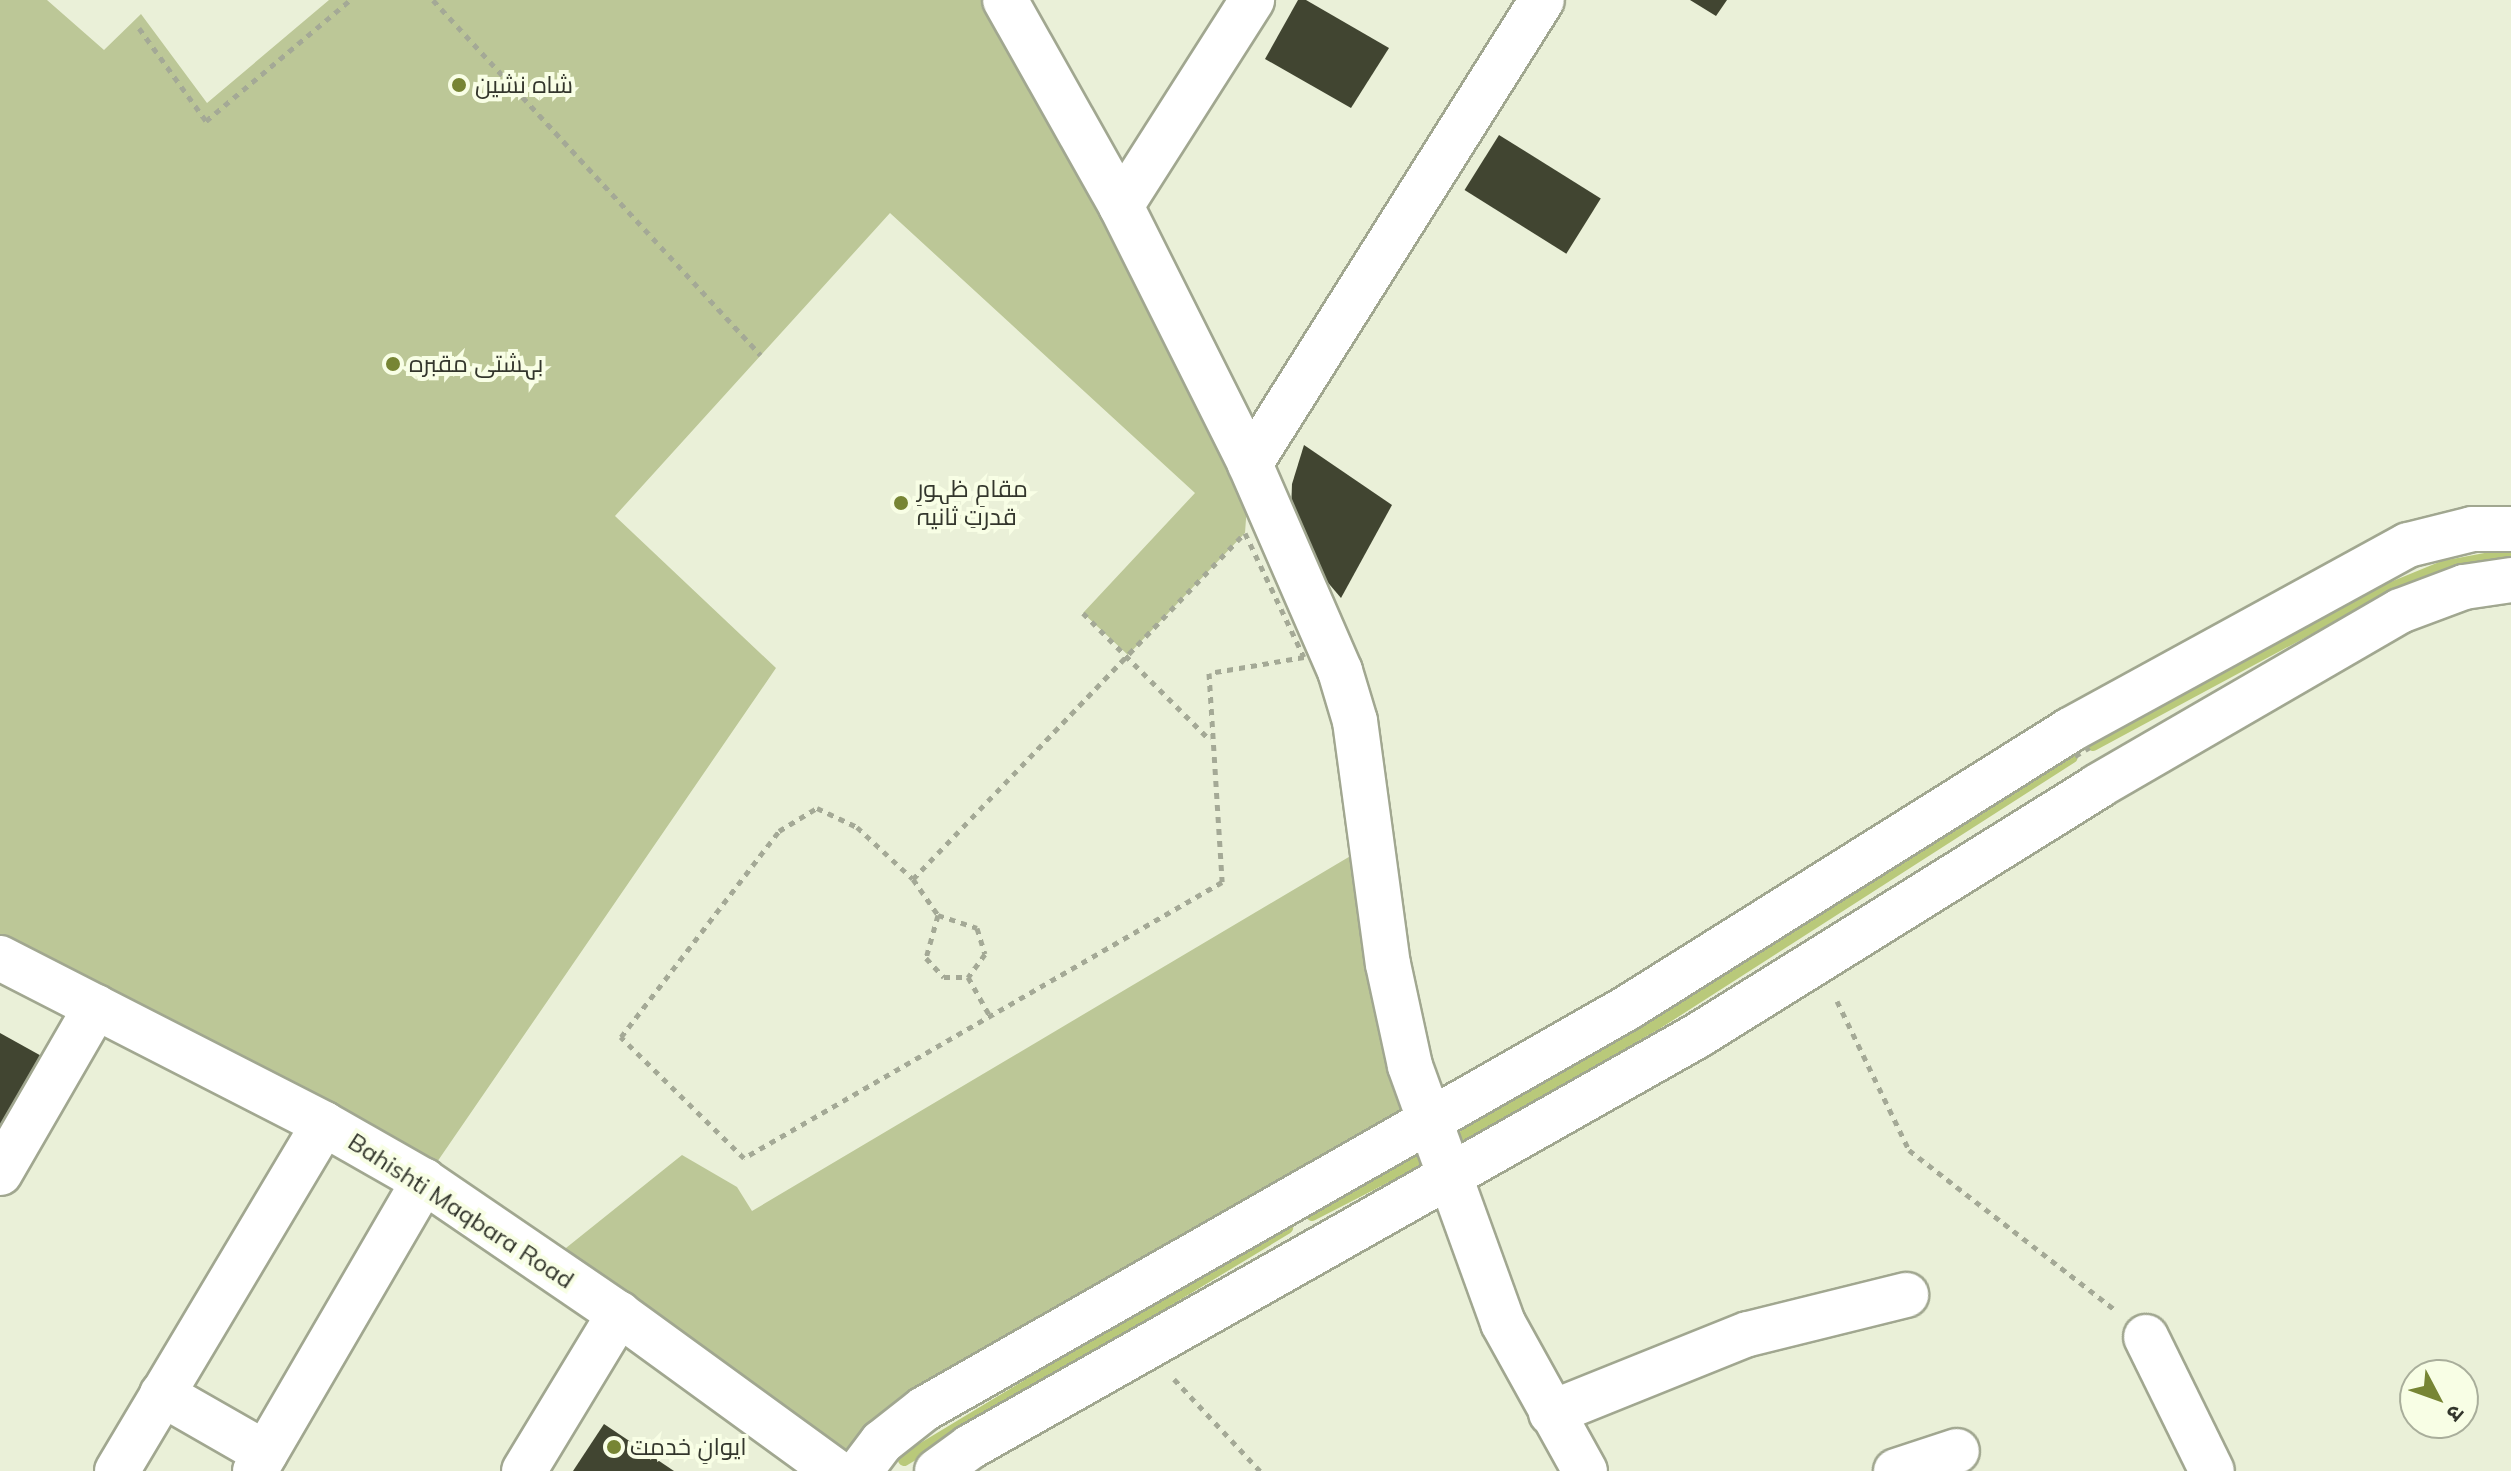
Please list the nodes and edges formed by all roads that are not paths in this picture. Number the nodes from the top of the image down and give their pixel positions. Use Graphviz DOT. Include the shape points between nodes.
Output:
graph roads {
  1 [pos="1005,0"];
  2 [pos="1252,0"];
  3 [pos="1542,0"];
  4 [pos="1121,206"];
  5 [pos="1250,464"];
  6 [pos="2511,529"];
  7 [pos="2511,580"];
  8 [pos="2083,755"];
  9 [pos="0,958"];
  10 [pos="96,1007"];
  11 [pos="1429,1118"];
  12 [pos="324,1124"];
  13 [pos="0,1173"];
  14 [pos="1453,1177"];
  15 [pos="424,1181"];
  16 [pos="1906,1295"];
  17 [pos="619,1314"];
  18 [pos="2146,1337"];
  19 [pos="162,1394"];
  20 [pos="1551,1413"];
  21 [pos="1957,1451"];
  22 [pos="260,1462"];
  23 [pos="820,1466"];
  24 [pos="117,1471"];
  25 [pos="524,1471"];
  26 [pos="860,1471"];
  27 [pos="937,1471"];
  28 [pos="1585,1471"];
  29 [pos="1896,1471"];
  30 [pos="2212,1471"];
  1 -- 4 [label="street"];
  2 -- 4 [label="street"];
  3 -- 5 [label="street"];
  4 -- 5 [label="street"];
  5 -- 11 [label="street" via="1350,695 1388,964 1410,1066"];
  6 -- 8 [label="street" via="2472,529 2408,545"];
  7 -- 8 [label="street" via="2464,587 2400,611"];
  8 -- 11 [label="street"];
  8 -- 14 [label="street" via="1818,960"];
  9 -- 10 [label="street, Bahishti Maqbara Road"];
  10 -- 12 [label="street, Bahishti Maqbara Road"];
  10 -- 13 [label="street"];
  11 -- 14 [label="street"];
  11 -- 26 [label="street" via="924,1409 882,1442"];
  12 -- 15 [label="street, Bahishti Maqbara Road"];
  12 -- 19 [label="street"];
  14 -- 20 [label="street" via="1503,1323"];
  14 -- 27 [label="street"];
  15 -- 17 [label="street, Bahishti Maqbara Road"];
  15 -- 22 [label="street"];
  16 -- 20 [label="street" via="1748,1334"];
  17 -- 23 [label="street, Bahishti Maqbara Road"];
  17 -- 25 [label="street"];
  18 -- 30 [label="street"];
  19 -- 22 [label="street"];
  19 -- 24 [label="street"];
  20 -- 28 [label="street"];
  21 -- 29 [label="street"];
}
